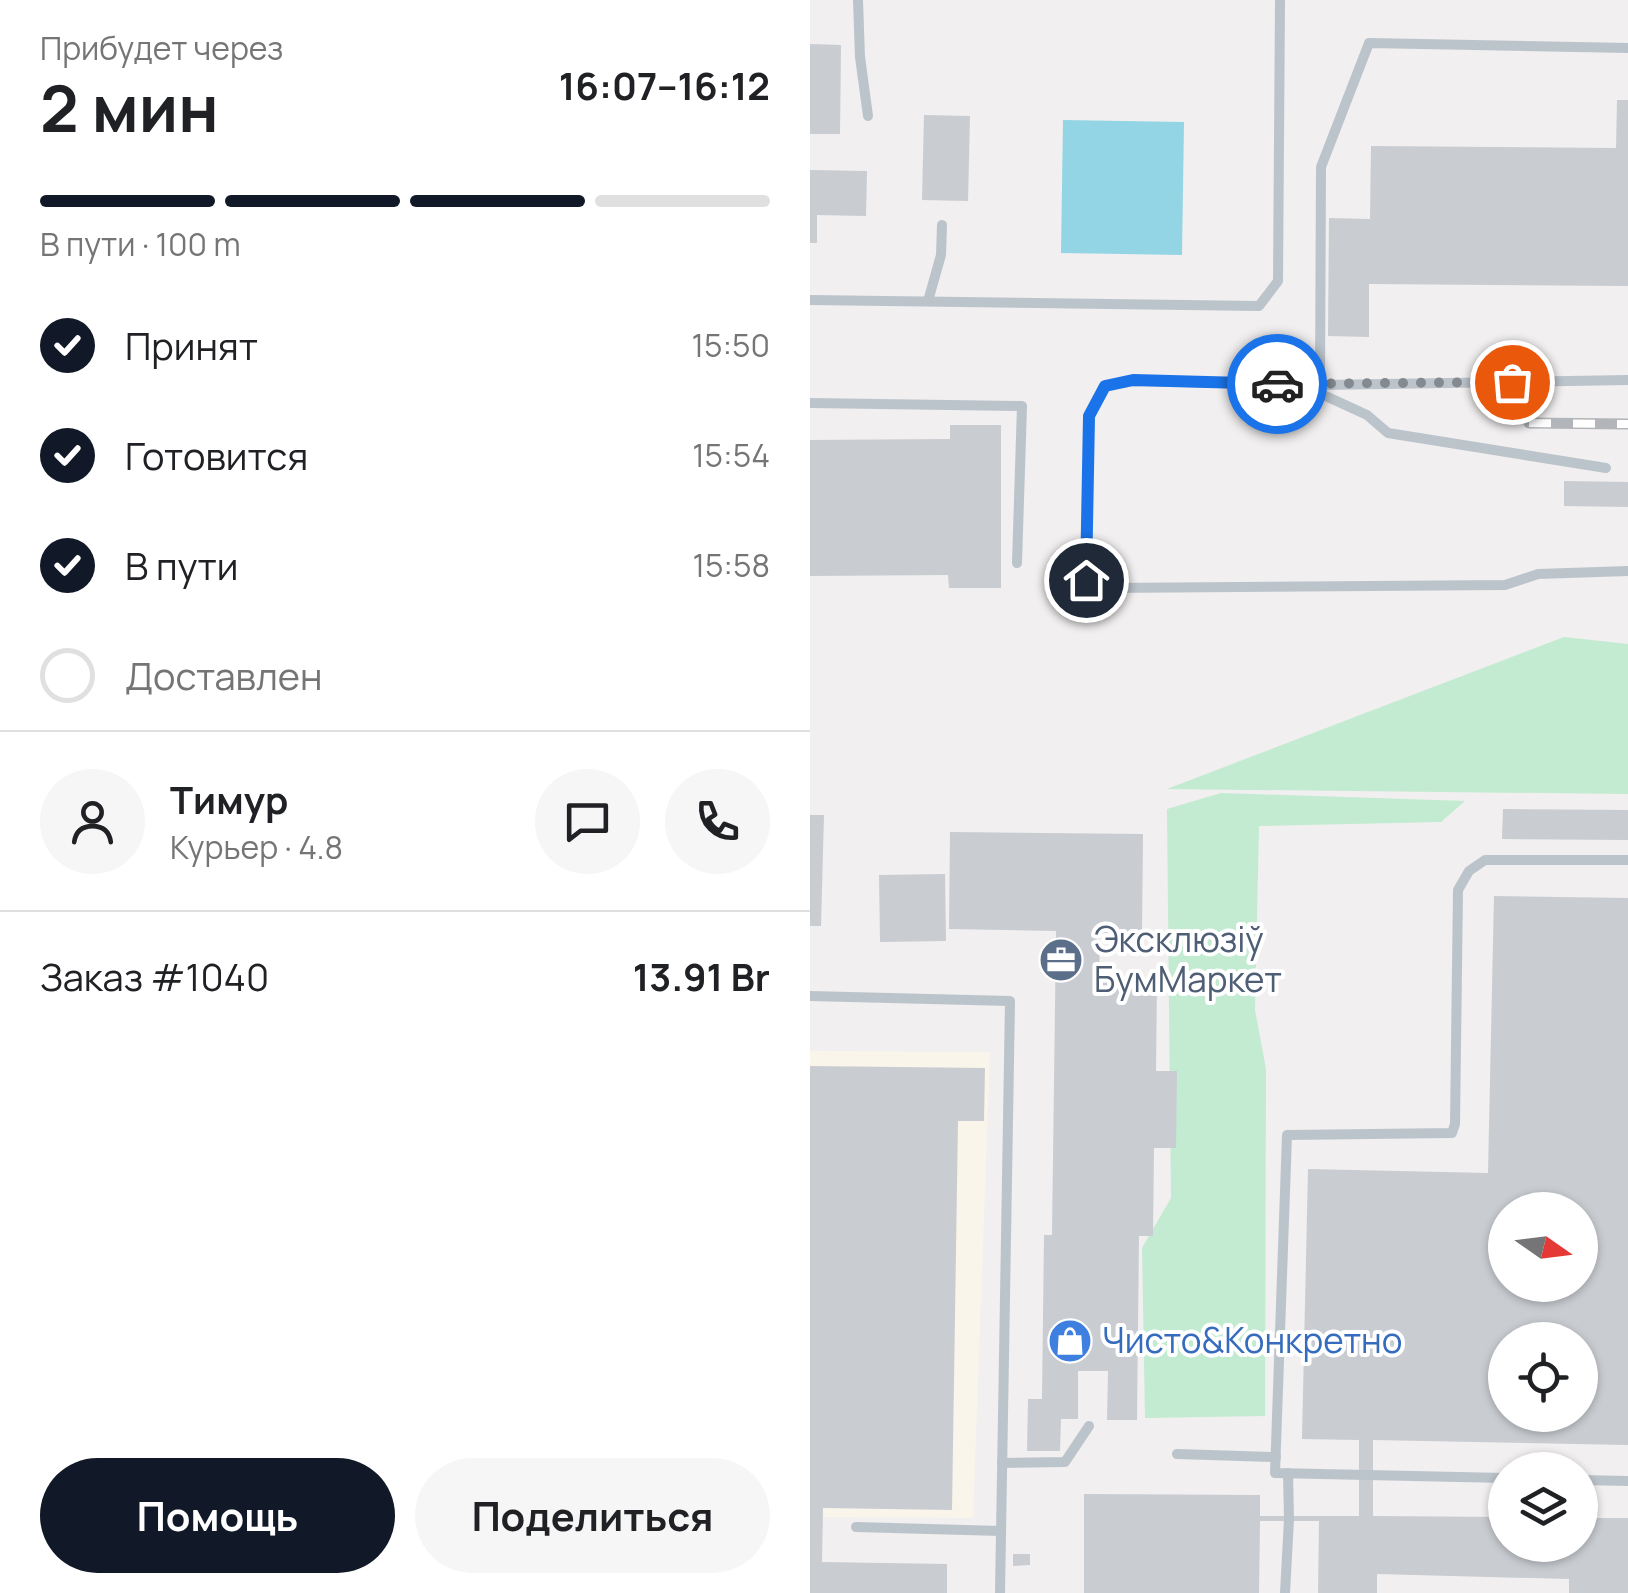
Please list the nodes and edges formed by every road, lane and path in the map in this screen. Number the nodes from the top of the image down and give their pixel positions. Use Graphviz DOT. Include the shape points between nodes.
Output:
graph roads {
  1 [pos="858,0"];
  2 [pos="1280,0"];
  3 [pos="1628,48"];
  4 [pos="868,116"];
  5 [pos="942,226"];
  6 [pos="810,300"];
  7 [pos="928,301"];
  8 [pos="1628,380"];
  9 [pos="1300,384"];
  10 [pos="1320,385"];
  11 [pos="810,403"];
  12 [pos="1606,468"];
  13 [pos="1018,563"];
  14 [pos="1628,571"];
  15 [pos="1628,860"];
  16 [pos="810,996"];
  17 [pos="1089,1426"];
  18 [pos="1176,1454"];
  19 [pos="1276,1457"];
  20 [pos="1002,1462"];
  21 [pos="1288,1473"];
  22 [pos="1488,1478"];
  23 [pos="1598,1480"];
  24 [pos="1628,1481"];
  25 [pos="856,1527"];
  26 [pos="1002,1531"];
  27 [pos="1000,1593"];
  28 [pos="1285,1593"];
  1 -- 4 [label="lane"];
  2 -- 7 [label="lane" via="1278,281 1259,306"];
  3 -- 10 [label="lane" via="1369,43 1322,167"];
  5 -- 7 [label="lane"];
  6 -- 7 [label="lane"];
  8 -- 10 [label="lane"];
  9 -- 10 [label="lane"];
  9 -- 12 [label="lane" via="1368,415 1388,434"];
  9 -- 14 [label="lane" via="1133,380 1105,386 1089,416 1086,580 1106,588 1505,584 1538,574"];
  11 -- 13 [label="lane" via="1022,406"];
  15 -- 19 [label="lane" via="1484,860 1469,870 1458,890 1452,1134 1287,1135"];
  16 -- 20 [label="lane" via="1010,1001"];
  17 -- 20 [label="lane" via="1065,1462"];
  18 -- 19 [label="lane"];
  19 -- 21 [label="lane" via="1276,1473"];
  20 -- 26 [label="lane"];
  21 -- 22 [label="lane"];
  21 -- 28 [label="lane"];
  23 -- 24 [label="lane"];
  25 -- 26 [label="lane"];
  26 -- 27 [label="lane"];
}
